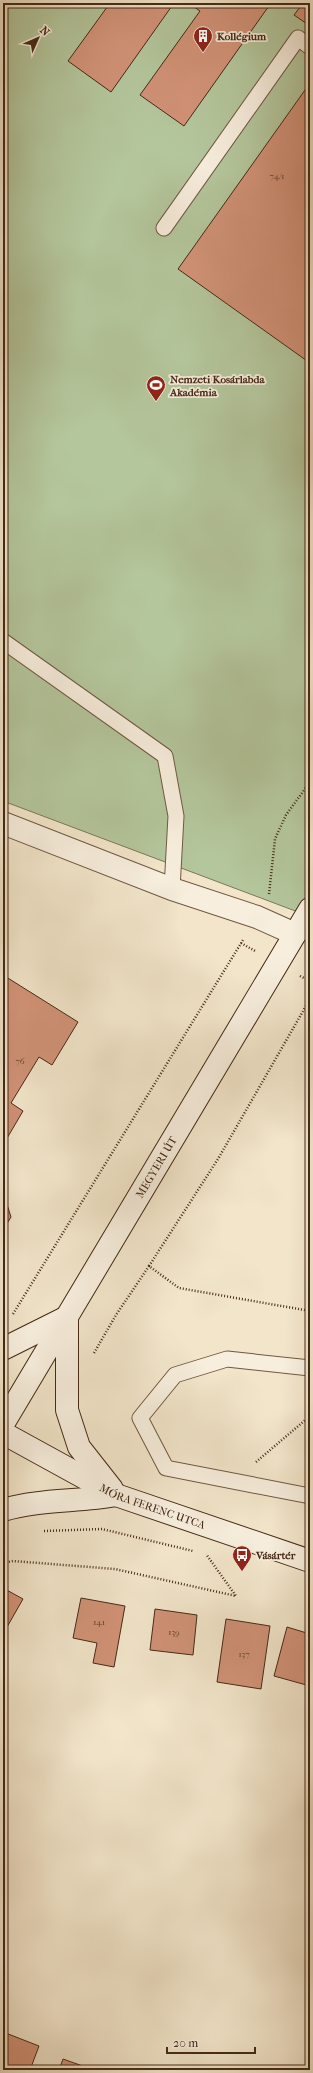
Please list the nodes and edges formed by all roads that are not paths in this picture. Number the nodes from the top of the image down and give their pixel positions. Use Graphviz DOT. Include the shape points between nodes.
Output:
graph roads {
  1 [pos="310,47"];
  2 [pos="164,228"];
  3 [pos="3,641"];
  4 [pos="3,823"];
  5 [pos="172,889"];
  6 [pos="309,914"];
  7 [pos="295,934"];
  8 [pos="67,1317"];
  9 [pos="3,1349"];
  10 [pos="310,1368"];
  11 [pos="3,1424"];
  12 [pos="3,1433"];
  13 [pos="116,1495"];
  14 [pos="310,1496"];
  15 [pos="3,1510"];
  16 [pos="310,1561"];
  1 -- 2 [label="lane" via="298,38"];
  3 -- 5 [label="lane" via="165,756 176,816"];
  4 -- 5 [label="street"];
  5 -- 7 [label="street" via="257,917"];
  6 -- 7 [label="street, MEGYERI ÚT"];
  7 -- 8 [label="street, MEGYERI ÚT"];
  8 -- 9 [label="street"];
  8 -- 11 [label="street, MEGYERI ÚT"];
  8 -- 13 [label="street" via="67,1410 79,1446"];
  10 -- 14 [label="lane" via="227,1359 175,1375 140,1418 166,1468"];
  12 -- 13 [label="street, MÓRA FERENC UTCA"];
  13 -- 15 [label="street" via="44,1501"];
  13 -- 16 [label="street, MÓRA FERENC UTCA"];
}
